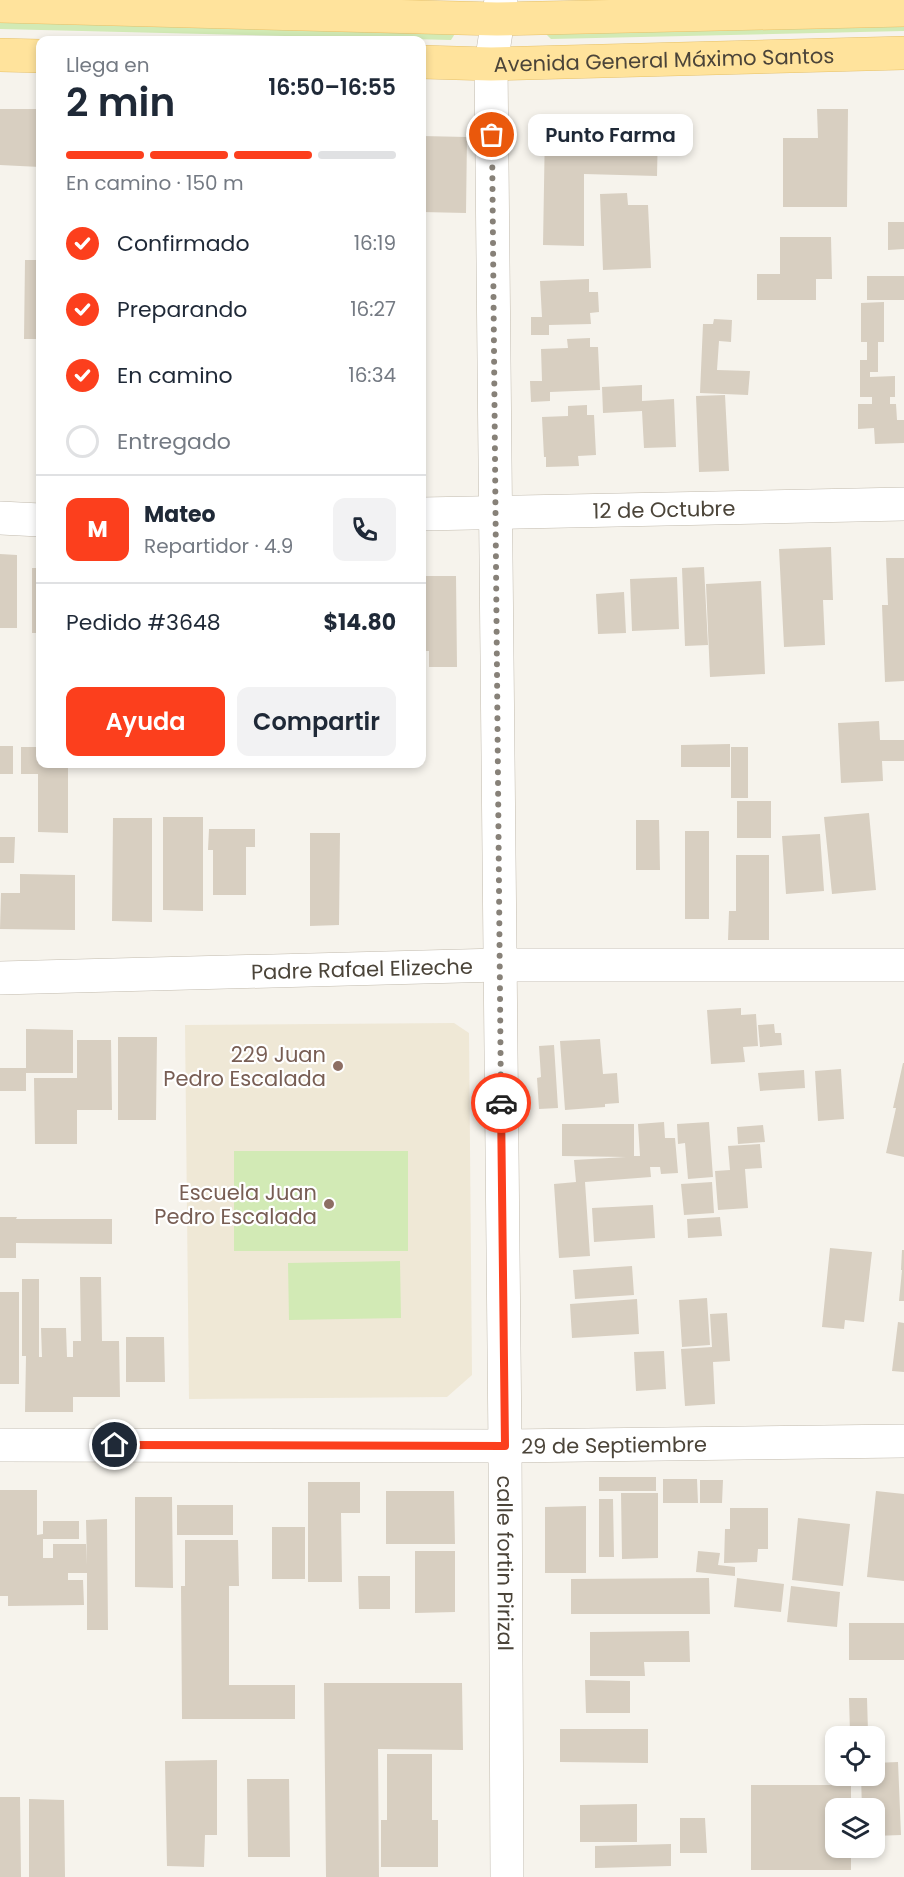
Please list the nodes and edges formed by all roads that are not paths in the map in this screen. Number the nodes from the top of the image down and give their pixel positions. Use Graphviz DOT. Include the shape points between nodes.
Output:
graph roads {
  1 [pos="0,6"];
  2 [pos="499,10"];
  3 [pos="904,10"];
  4 [pos="904,53"];
  5 [pos="0,55"];
  6 [pos="36,56"];
  7 [pos="426,62"];
  8 [pos="491,64"];
  9 [pos="904,504"];
  10 [pos="496,513"];
  11 [pos="426,514"];
  12 [pos="0,518"];
  13 [pos="36,520"];
  14 [pos="499,965"];
  15 [pos="904,965"];
  16 [pos="0,978"];
  17 [pos="904,1442"];
  18 [pos="0,1445"];
  19 [pos="505,1446"];
  20 [pos="507,1877"];
  1 -- 2 [label="main road, Avenida General Máximo Santos"];
  2 -- 3 [label="main road, Avenida General Máximo Santos"];
  2 -- 8 [label="street, calle fortin Pirizal"];
  4 -- 8 [label="main road, Avenida General Máximo Santos"];
  5 -- 6 [label="main road"];
  7 -- 8 [label="main road, Avenida General Máximo Santos"];
  8 -- 10 [label="street, calle fortin Pirizal"];
  9 -- 10 [label="street, 12 de Octubre"];
  10 -- 11 [label="street, 12 de Octubre"];
  10 -- 14 [label="street, calle fortin Pirizal"];
  12 -- 13 [label="street"];
  14 -- 15 [label="street, Padre Rafael Elizeche"];
  14 -- 16 [label="street, Padre Rafael Elizeche"];
  14 -- 19 [label="street, calle fortin Pirizal"];
  17 -- 19 [label="street, 29 de Septiembre"];
  18 -- 19 [label="street, 29 de Septiembre"];
  19 -- 20 [label="street, calle fortin Pirizal"];
}
